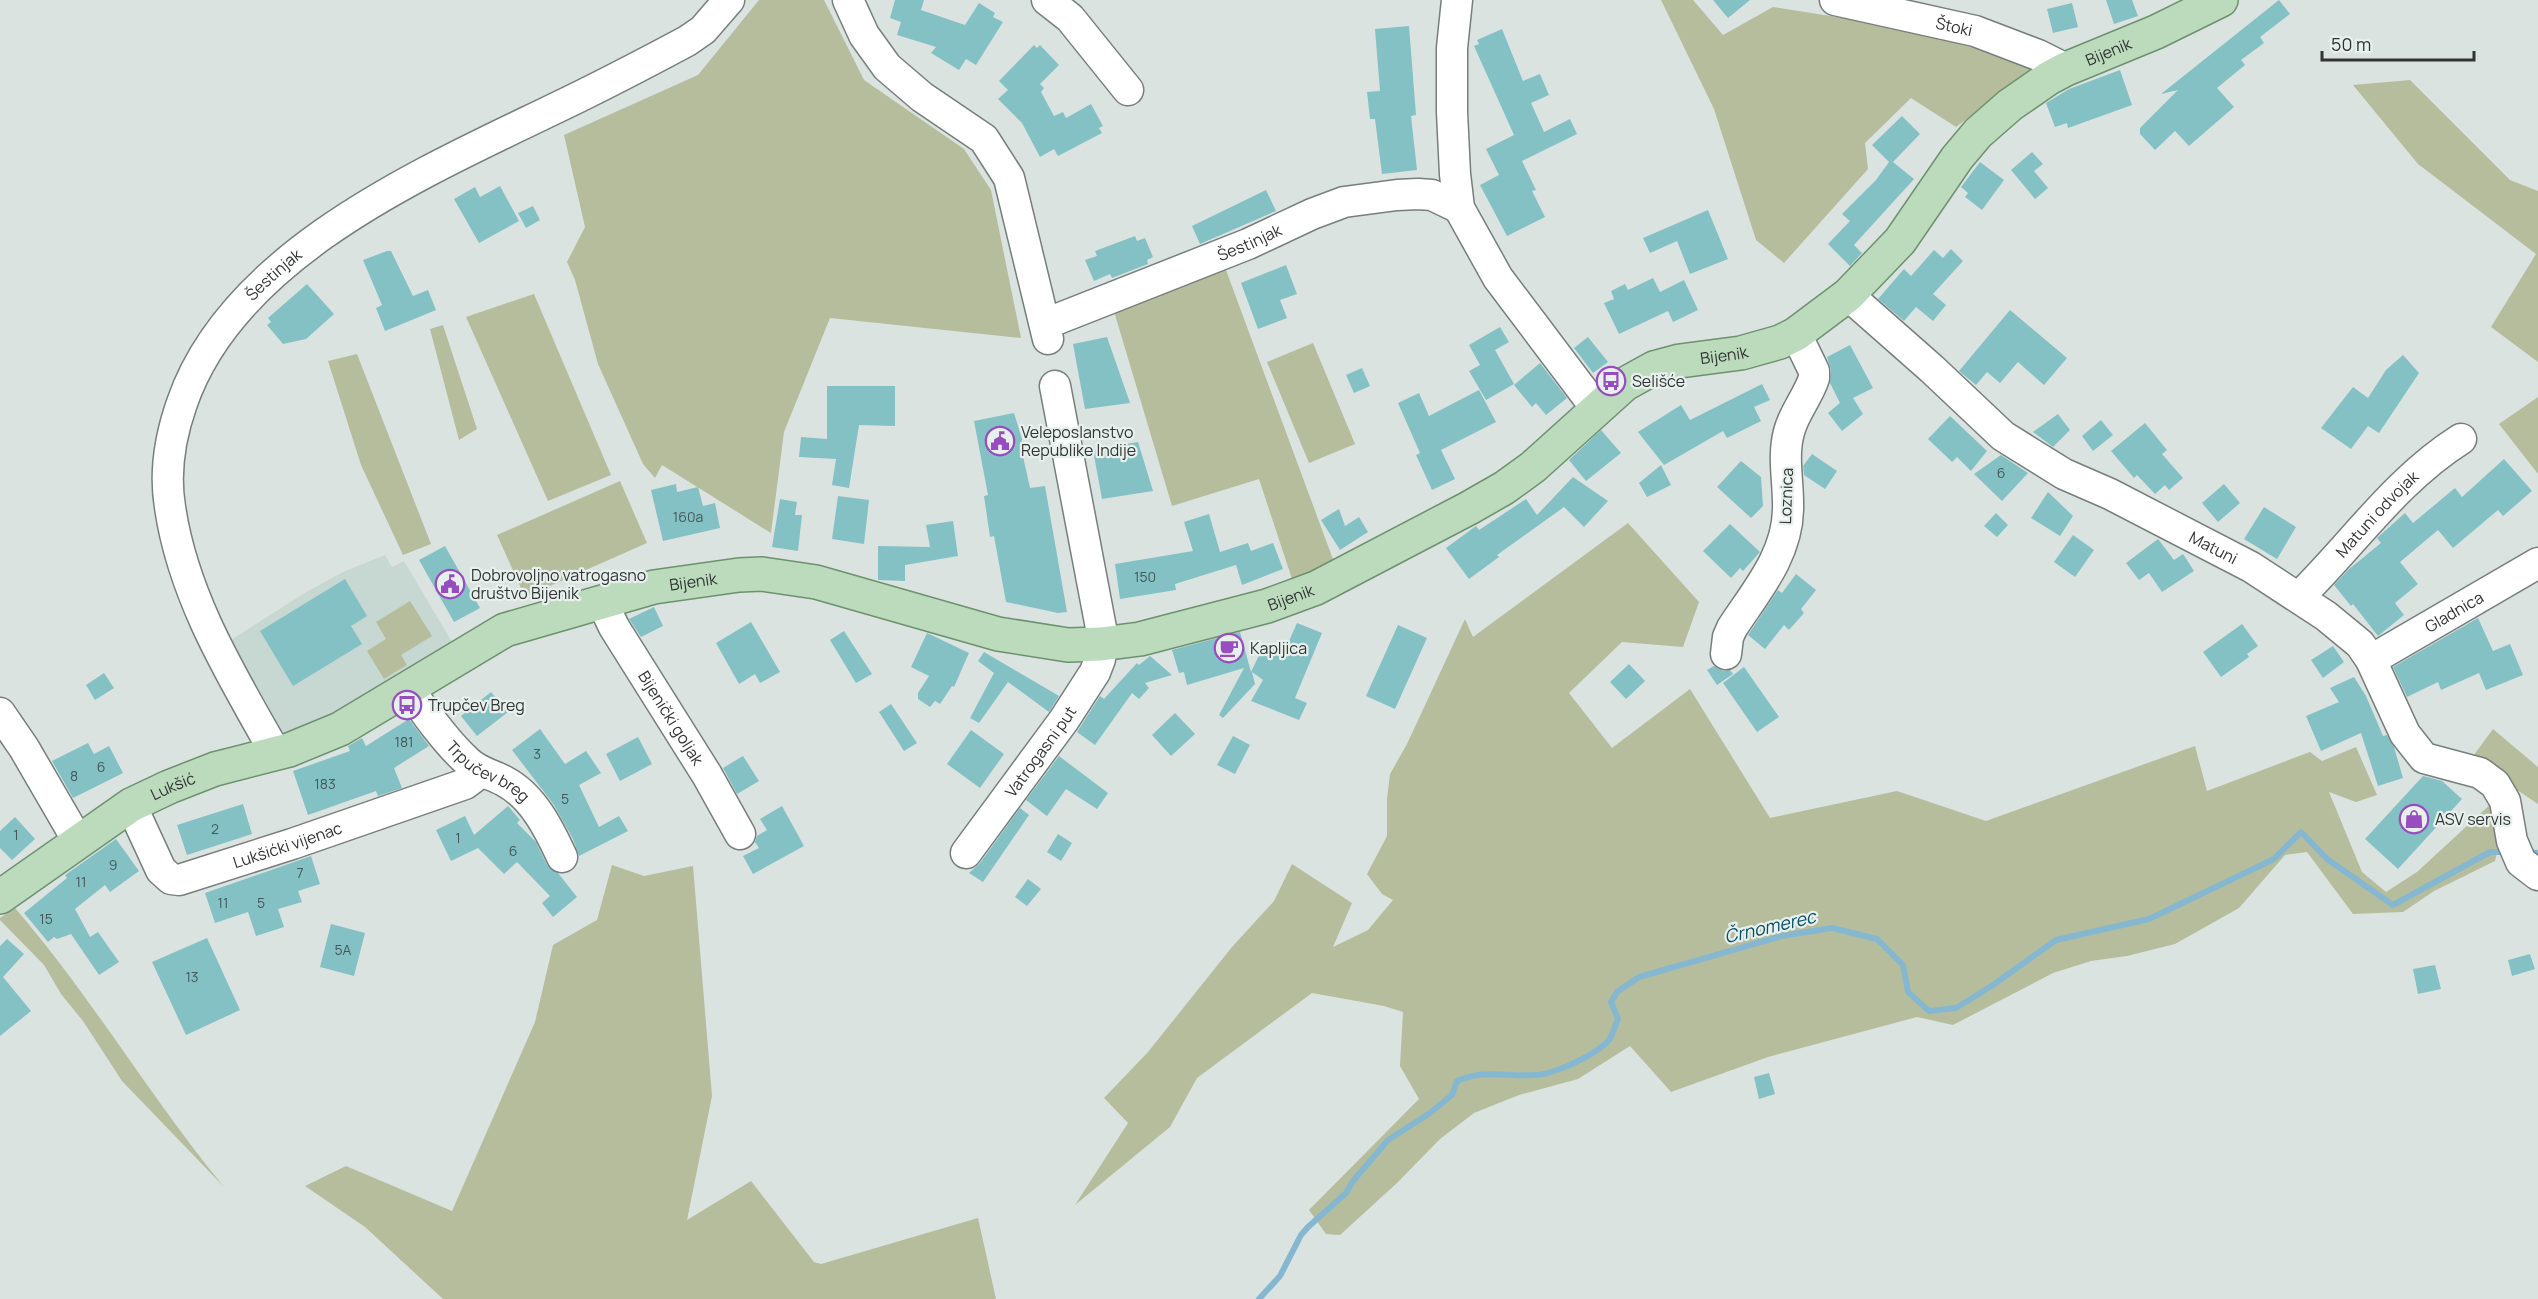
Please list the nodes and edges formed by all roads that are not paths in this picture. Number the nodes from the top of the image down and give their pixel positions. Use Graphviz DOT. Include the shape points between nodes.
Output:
graph roads {
  1 [pos="729,0"];
  2 [pos="848,0"];
  3 [pos="1047,0"];
  4 [pos="1457,0"];
  5 [pos="1835,0"];
  6 [pos="2221,0"];
  7 [pos="2066,69"];
  8 [pos="1128,90"];
  9 [pos="1459,208"];
  10 [pos="1848,294"];
  11 [pos="1796,334"];
  12 [pos="1055,386"];
  13 [pos="1596,408"];
  14 [pos="2461,439"];
  15 [pos="2538,563"];
  16 [pos="2299,597"];
  17 [pos="602,602"];
  18 [pos="1101,644"];
  19 [pos="1726,654"];
  20 [pos="2371,660"];
  21 [pos="409,689"];
  22 [pos="0,713"];
  23 [pos="276,754"];
  24 [pos="481,772"];
  25 [pos="131,805"];
  26 [pos="740,834"];
  27 [pos="78,841"];
  28 [pos="966,853"];
  29 [pos="562,857"];
  30 [pos="2524,861"];
  31 [pos="0,897"];
  1 -- 23 [label="street, Šestinjak" via="703,30 687,41 441,165 314,240 252,292 196,366 173,427 168,454 175,534 185,575 218,649"];
  2 -- 9 [label="street, Šestinjak" via="864,35 886,67 984,139 1009,178 1047,331 1344,202 1418,194 1432,195"];
  3 -- 8 [label="street" via="1070,18"];
  4 -- 9 [label="street" via="1452,112"];
  5 -- 7 [label="street, Štoki" via="1975,31"];
  6 -- 7 [label="main road, Bijenik"];
  7 -- 10 [label="main road, Bijenik" via="2010,105 1978,134 1937,185 1900,241"];
  9 -- 13 [label="street" via="1498,278"];
  10 -- 11 [label="main road, Bijenik"];
  10 -- 16 [label="street, Matuni" via="2003,436 2064,474 2251,567"];
  11 -- 13 [label="main road, Bijenik" via="1741,353 1654,368 1625,384"];
  11 -- 19 [label="street, Loznica" via="1814,378 1789,432 1784,540 1774,564 1732,628"];
  12 -- 18 [label="street"];
  13 -- 18 [label="main road, Bijenik" via="1533,467 1504,488 1316,588 1179,630"];
  14 -- 16 [label="street, Matuni odvojak" via="2400,488"];
  15 -- 20 [label="street, Gladnica"];
  16 -- 20 [label="street, Matuni" via="2360,645"];
  17 -- 18 [label="main road, Bijenik" via="672,583 762,574 827,585 998,634 1068,645"];
  17 -- 21 [label="main road, Bijenik" via="505,630"];
  17 -- 26 [label="street, Bijenički goljak"];
  18 -- 28 [label="street, Vatrogasni put" via="1095,672 1085,689"];
  20 -- 30 [label="street, Matuni" via="2405,734 2424,758 2480,773 2495,784"];
  21 -- 23 [label="main road, Bijenik" via="340,729"];
  21 -- 24 [label="street, Trpučev breg" via="457,751"];
  22 -- 27 [label="street"];
  23 -- 25 [label="main road, Lukšić" via="215,769"];
  24 -- 25 [label="street, Lukšićki vijenac" via="465,784 179,880 171,879 162,870"];
  24 -- 29 [label="street, Trpučev breg" via="524,795"];
  25 -- 27 [label="main road, Lukšić"];
  27 -- 31 [label="main road, Lukšić"];
}
